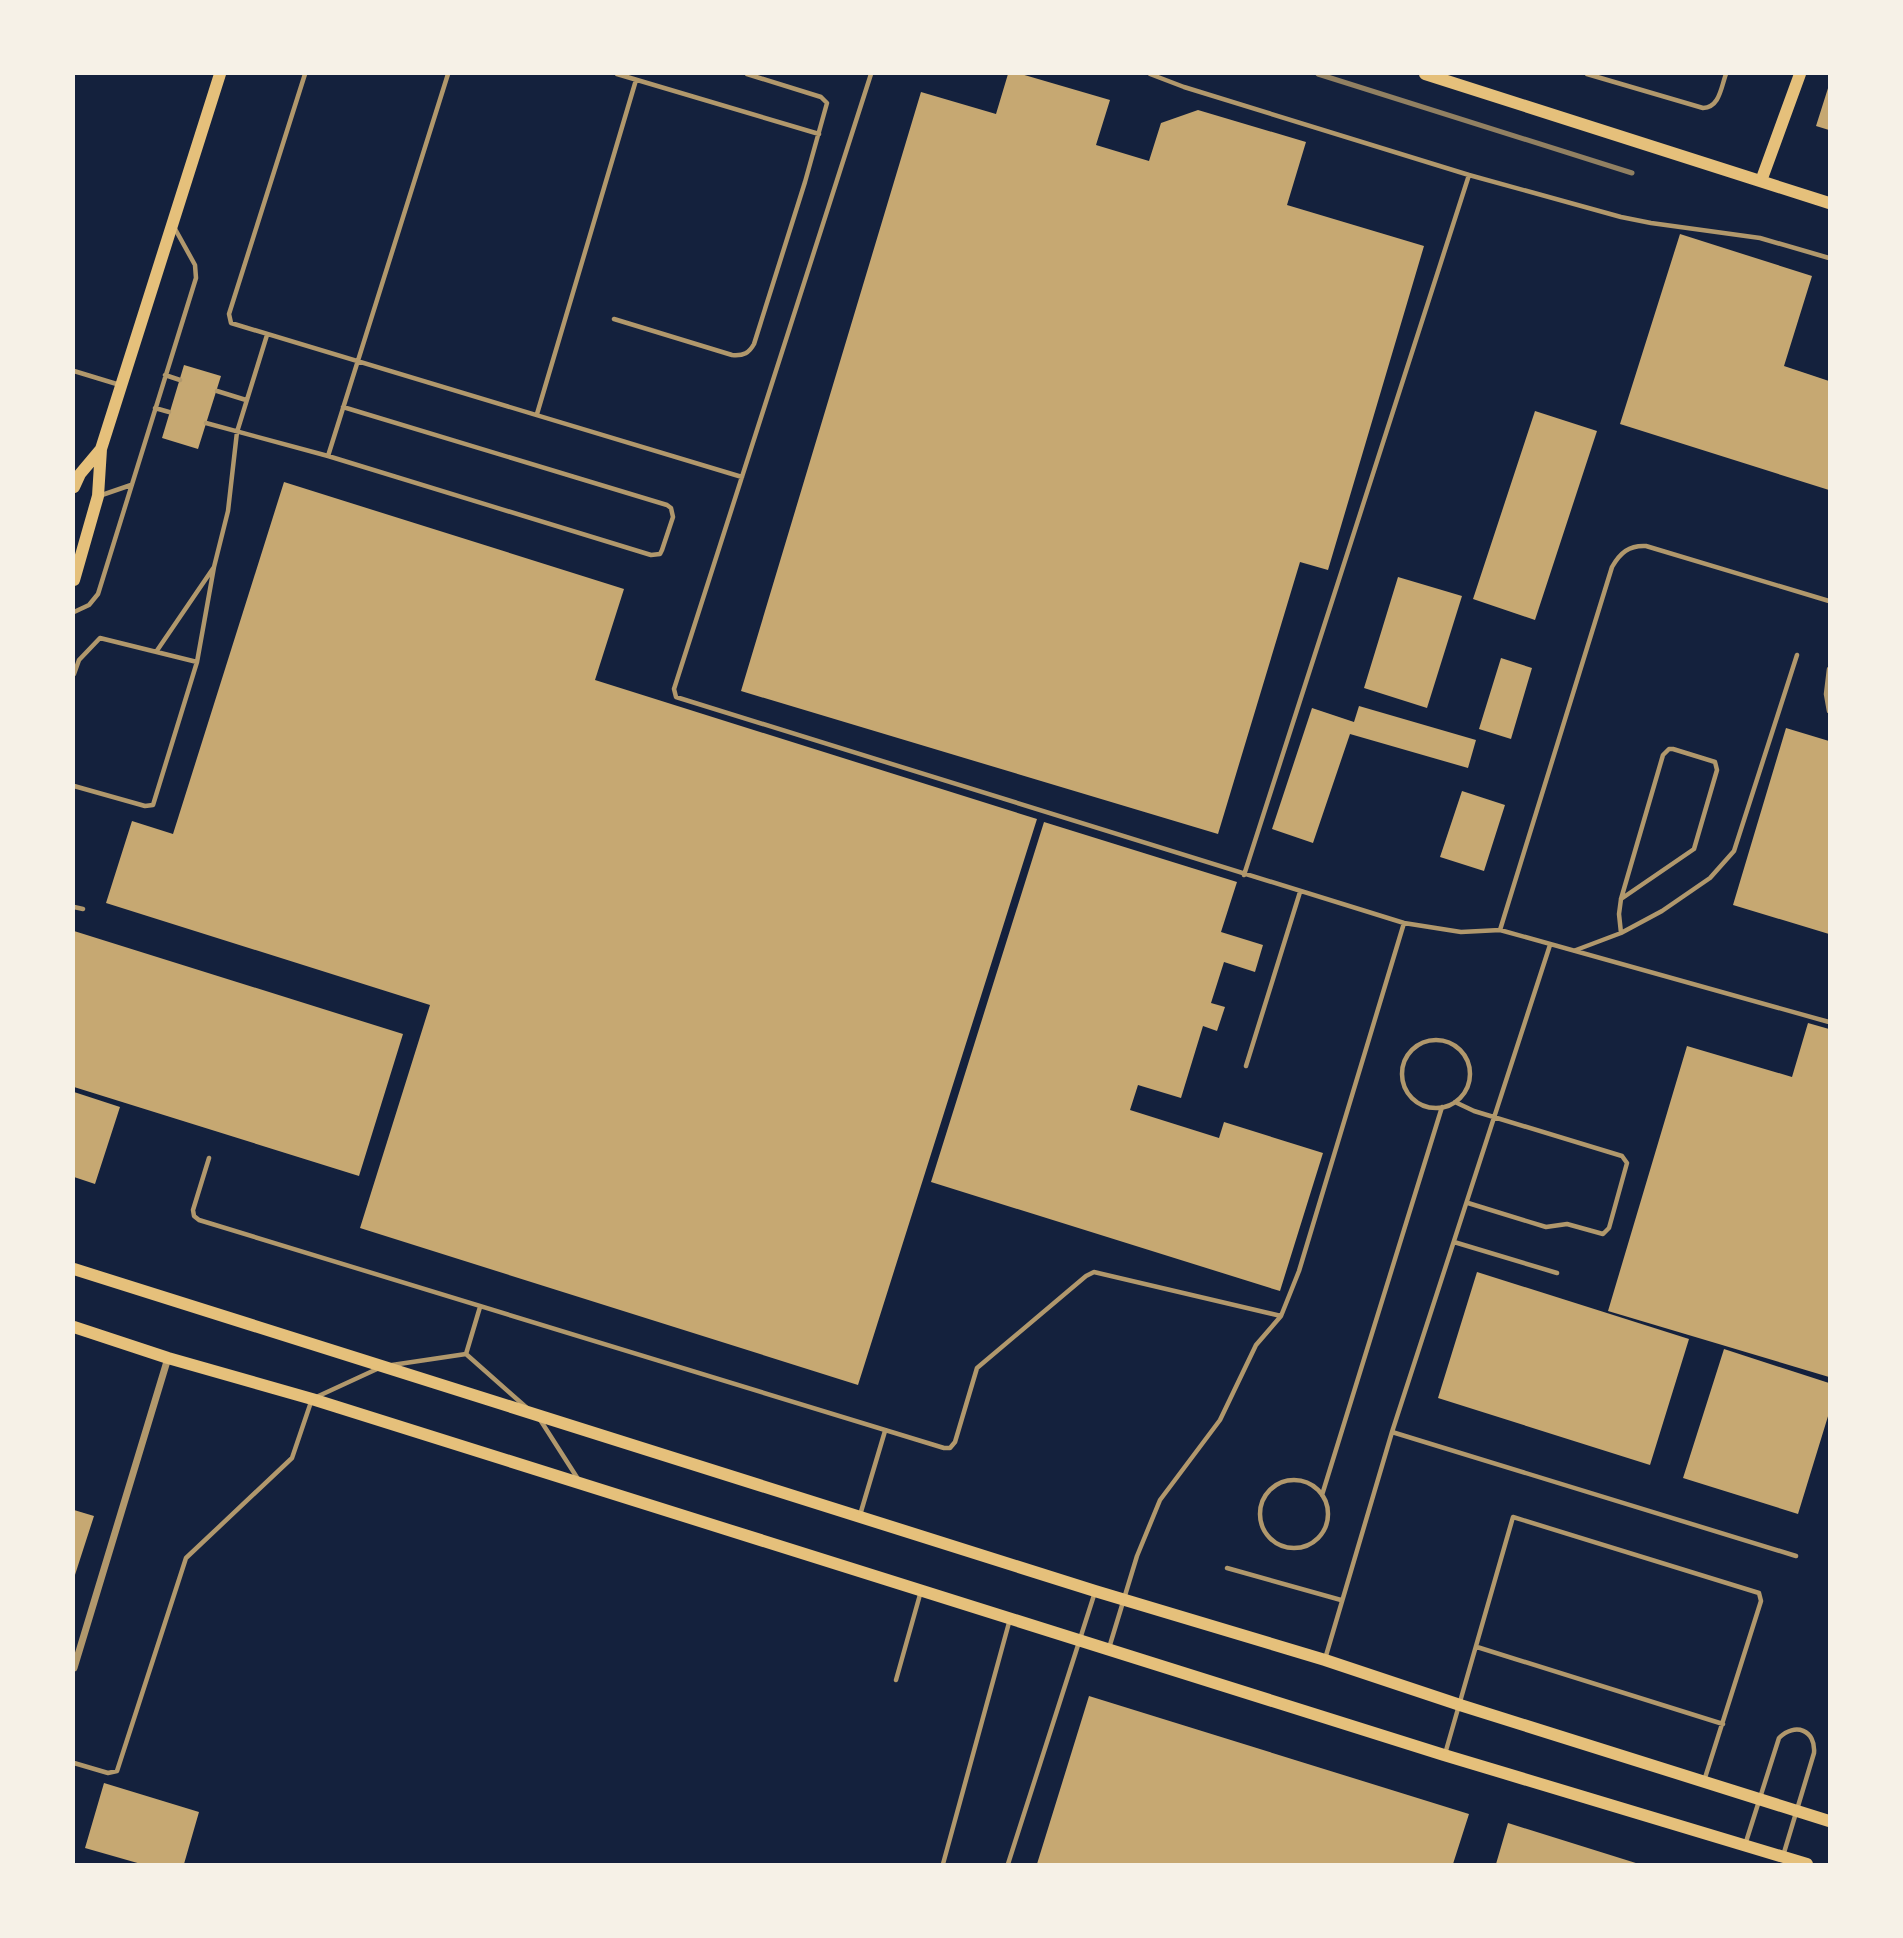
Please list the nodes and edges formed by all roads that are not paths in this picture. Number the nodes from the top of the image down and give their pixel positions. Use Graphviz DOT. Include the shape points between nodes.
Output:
graph roads {
  1 [pos="220,74"];
  2 [pos="305,74"];
  3 [pos="447,74"];
  4 [pos="617,74"];
  5 [pos="747,74"];
  6 [pos="871,74"];
  7 [pos="1150,74"];
  8 [pos="1425,74"];
  9 [pos="1587,74"];
  10 [pos="1726,74"];
  11 [pos="1800,74"];
  12 [pos="636,80"];
  13 [pos="819,134"];
  14 [pos="1469,175"];
  15 [pos="1761,181"];
  16 [pos="1829,203"];
  17 [pos="172,223"];
  18 [pos="1829,258"];
  19 [pos="614,319"];
  20 [pos="267,335"];
  21 [pos="358,360"];
  22 [pos="74,371"];
  23 [pos="165,375"];
  24 [pos="180,380"];
  25 [pos="121,386"];
  26 [pos="217,391"];
  27 [pos="246,400"];
  28 [pos="343,407"];
  29 [pos="155,408"];
  30 [pos="169,412"];
  31 [pos="537,414"];
  32 [pos="206,423"];
  33 [pos="237,432"];
  34 [pos="101,449"];
  35 [pos="328,456"];
  36 [pos="742,477"];
  37 [pos="132,485"];
  38 [pos="74,487"];
  39 [pos="99,496"];
  40 [pos="214,566"];
  41 [pos="74,580"];
  42 [pos="1829,601"];
  43 [pos="74,612"];
  44 [pos="156,652"];
  45 [pos="1797,655"];
  46 [pos="197,662"];
  47 [pos="1829,669"];
  48 [pos="74,674"];
  49 [pos="1829,711"];
  50 [pos="74,786"];
  51 [pos="1244,875"];
  52 [pos="1300,892"];
  53 [pos="1621,899"];
  54 [pos="74,906"];
  55 [pos="83,909"];
  56 [pos="1404,923"];
  57 [pos="1500,930"];
  58 [pos="1622,933"];
  59 [pos="1550,945"];
  60 [pos="1576,950"];
  61 [pos="1829,1022"];
  62 [pos="1246,1066"];
  63 [pos="1455,1101"];
  64 [pos="1442,1107"];
  65 [pos="1494,1116"];
  66 [pos="209,1158"];
  67 [pos="1468,1203"];
  68 [pos="1454,1242"];
  69 [pos="74,1269"];
  70 [pos="1557,1273"];
  71 [pos="480,1307"];
  72 [pos="1281,1316"];
  73 [pos="74,1327"];
  74 [pos="466,1354"];
  75 [pos="168,1358"];
  76 [pos="381,1367"];
  77 [pos="312,1399"];
  78 [pos="537,1416"];
  79 [pos="886,1431"];
  80 [pos="1392,1433"];
  81 [pos="582,1485"];
  82 [pos="1322,1495"];
  83 [pos="860,1516"];
  84 [pos="1796,1556"];
  85 [pos="1227,1568"];
  86 [pos="921,1591"];
  87 [pos="1095,1591"];
  88 [pos="1123,1598"];
  89 [pos="1341,1600"];
  90 [pos="1010,1618"];
  91 [pos="1080,1640"];
  92 [pos="1477,1647"];
  93 [pos="1109,1649"];
  94 [pos="1325,1660"];
  95 [pos="74,1668"];
  96 [pos="896,1680"];
  97 [pos="1460,1705"];
  98 [pos="1723,1724"];
  99 [pos="1444,1755"];
  100 [pos="74,1763"];
  101 [pos="1704,1781"];
  102 [pos="1760,1799"];
  103 [pos="1797,1811"];
  104 [pos="1829,1821"];
  105 [pos="1745,1845"];
  106 [pos="1783,1857"];
  107 [pos="943,1864"];
  108 [pos="1007,1864"];
  109 [pos="1807,1864"];
  1 -- 17 [label="main road"];
  2 -- 20 [label="lane" via="229,314 234,325"];
  3 -- 21 [label="lane"];
  4 -- 12 [label="lane"];
  5 -- 13 [label="lane" via="825,99"];
  6 -- 36 [label="lane"];
  7 -- 14 [label="lane"];
  8 -- 15 [label="main road"];
  9 -- 10 [label="lane" via="1703,108 1716,104"];
  11 -- 15 [label="main road"];
  12 -- 13 [label="lane"];
  12 -- 31 [label="lane"];
  13 -- 19 [label="lane" via="750,352 733,355"];
  14 -- 18 [label="lane" via="1633,220 1760,238"];
  14 -- 51 [label="lane"];
  15 -- 16 [label="main road"];
  17 -- 23 [label="lane" via="197,272"];
  17 -- 25 [label="main road"];
  20 -- 21 [label="lane"];
  20 -- 27 [label="lane"];
  21 -- 28 [label="lane"];
  21 -- 31 [label="lane"];
  22 -- 25 [label="lane"];
  23 -- 24 [label="lane"];
  23 -- 29 [label="lane"];
  25 -- 34 [label="main road"];
  26 -- 27 [label="lane"];
  27 -- 33 [label="lane"];
  28 -- 35 [label="lane"];
  28 -- 35 [label="lane" via="667,505 673,517 660,554 652,555"];
  29 -- 30 [label="lane"];
  29 -- 37 [label="lane"];
  31 -- 36 [label="lane"];
  32 -- 33 [label="lane"];
  33 -- 35 [label="lane"];
  33 -- 40 [label="lane" via="228,511"];
  34 -- 38 [label="main road"];
  34 -- 39 [label="main road"];
  36 -- 51 [label="lane" via="674,689 676,697"];
  37 -- 39 [label="lane"];
  37 -- 43 [label="lane" via="98,594"];
  39 -- 41 [label="main road"];
  40 -- 44 [label="lane"];
  40 -- 46 [label="lane"];
  42 -- 57 [label="lane" via="1646,546 1636,546 1618,557"];
  44 -- 46 [label="lane"];
  44 -- 48 [label="lane" via="100,638 79,660"];
  45 -- 58 [label="lane" via="1734,850 1710,878"];
  46 -- 50 [label="lane" via="153,804 145,806"];
  47 -- 49 [label="lane"];
  51 -- 52 [label="lane"];
  52 -- 56 [label="lane"];
  52 -- 62 [label="lane"];
  53 -- 53 [label="lane" via="1665,751 1673,749 1715,762 1717,770 1694,849"];
  53 -- 58 [label="lane"];
  54 -- 55 [label="lane"];
  56 -- 57 [label="lane" via="1461,932"];
  56 -- 72 [label="lane"];
  57 -- 59 [label="lane"];
  58 -- 60 [label="lane"];
  59 -- 60 [label="lane"];
  59 -- 65 [label="lane"];
  60 -- 61 [label="lane"];
  63 -- 64 [label="lane"];
  63 -- 64 [label="lane" via="1468,1087 1469,1065 1464,1055 1446,1042 1424,1043 1407,1056 1402,1078 1420,1104"];
  63 -- 65 [label="lane"];
  64 -- 82 [label="lane"];
  65 -- 67 [label="lane"];
  65 -- 67 [label="lane" via="1625,1159 1628,1167 1607,1231 1598,1233 1567,1224 1546,1227"];
  66 -- 71 [label="lane" via="193,1210 199,1220"];
  67 -- 68 [label="lane"];
  68 -- 70 [label="lane"];
  68 -- 80 [label="lane"];
  69 -- 76 [label="main road"];
  71 -- 74 [label="lane"];
  71 -- 79 [label="lane"];
  72 -- 79 [label="lane" via="1094,1272 977,1368 950,1448"];
  72 -- 88 [label="lane" via="1256,1345 1220,1420 1160,1500"];
  73 -- 75 [label="main road"];
  74 -- 76 [label="lane"];
  74 -- 78 [label="lane"];
  75 -- 77 [label="main road"];
  75 -- 95 [label="street"];
  76 -- 77 [label="lane"];
  76 -- 78 [label="main road"];
  77 -- 81 [label="main road"];
  77 -- 100 [label="lane" via="292,1458 186,1558 117,1771 108,1773"];
  78 -- 81 [label="lane"];
  78 -- 83 [label="main road"];
  79 -- 83 [label="lane"];
  80 -- 84 [label="lane"];
  80 -- 89 [label="lane"];
  81 -- 86 [label="main road"];
  82 -- 82 [label="lane" via="1304,1482 1282,1483 1265,1496 1261,1507 1264,1528 1289,1548 1311,1543 1326,1527 1327,1505"];
  83 -- 87 [label="main road"];
  85 -- 89 [label="lane"];
  86 -- 90 [label="main road"];
  86 -- 96 [label="lane"];
  87 -- 88 [label="main road"];
  87 -- 91 [label="lane"];
  88 -- 93 [label="lane"];
  88 -- 94 [label="main road"];
  89 -- 94 [label="lane"];
  90 -- 91 [label="main road"];
  90 -- 107 [label="lane"];
  91 -- 93 [label="main road"];
  91 -- 108 [label="lane"];
  92 -- 97 [label="lane"];
  92 -- 98 [label="lane"];
  92 -- 98 [label="lane" via="1513,1517 1759,1593 1761,1601"];
  93 -- 99 [label="main road"];
  94 -- 97 [label="main road"];
  97 -- 99 [label="lane"];
  97 -- 101 [label="main road"];
  98 -- 101 [label="lane"];
  99 -- 105 [label="main road"];
  101 -- 102 [label="main road"];
  102 -- 103 [label="main road"];
  102 -- 103 [label="lane" via="1779,1738 1789,1730 1801,1730 1811,1736 1815,1747"];
  102 -- 105 [label="lane"];
  103 -- 104 [label="main road"];
  103 -- 106 [label="lane"];
  105 -- 106 [label="main road"];
  106 -- 109 [label="main road"];
}
